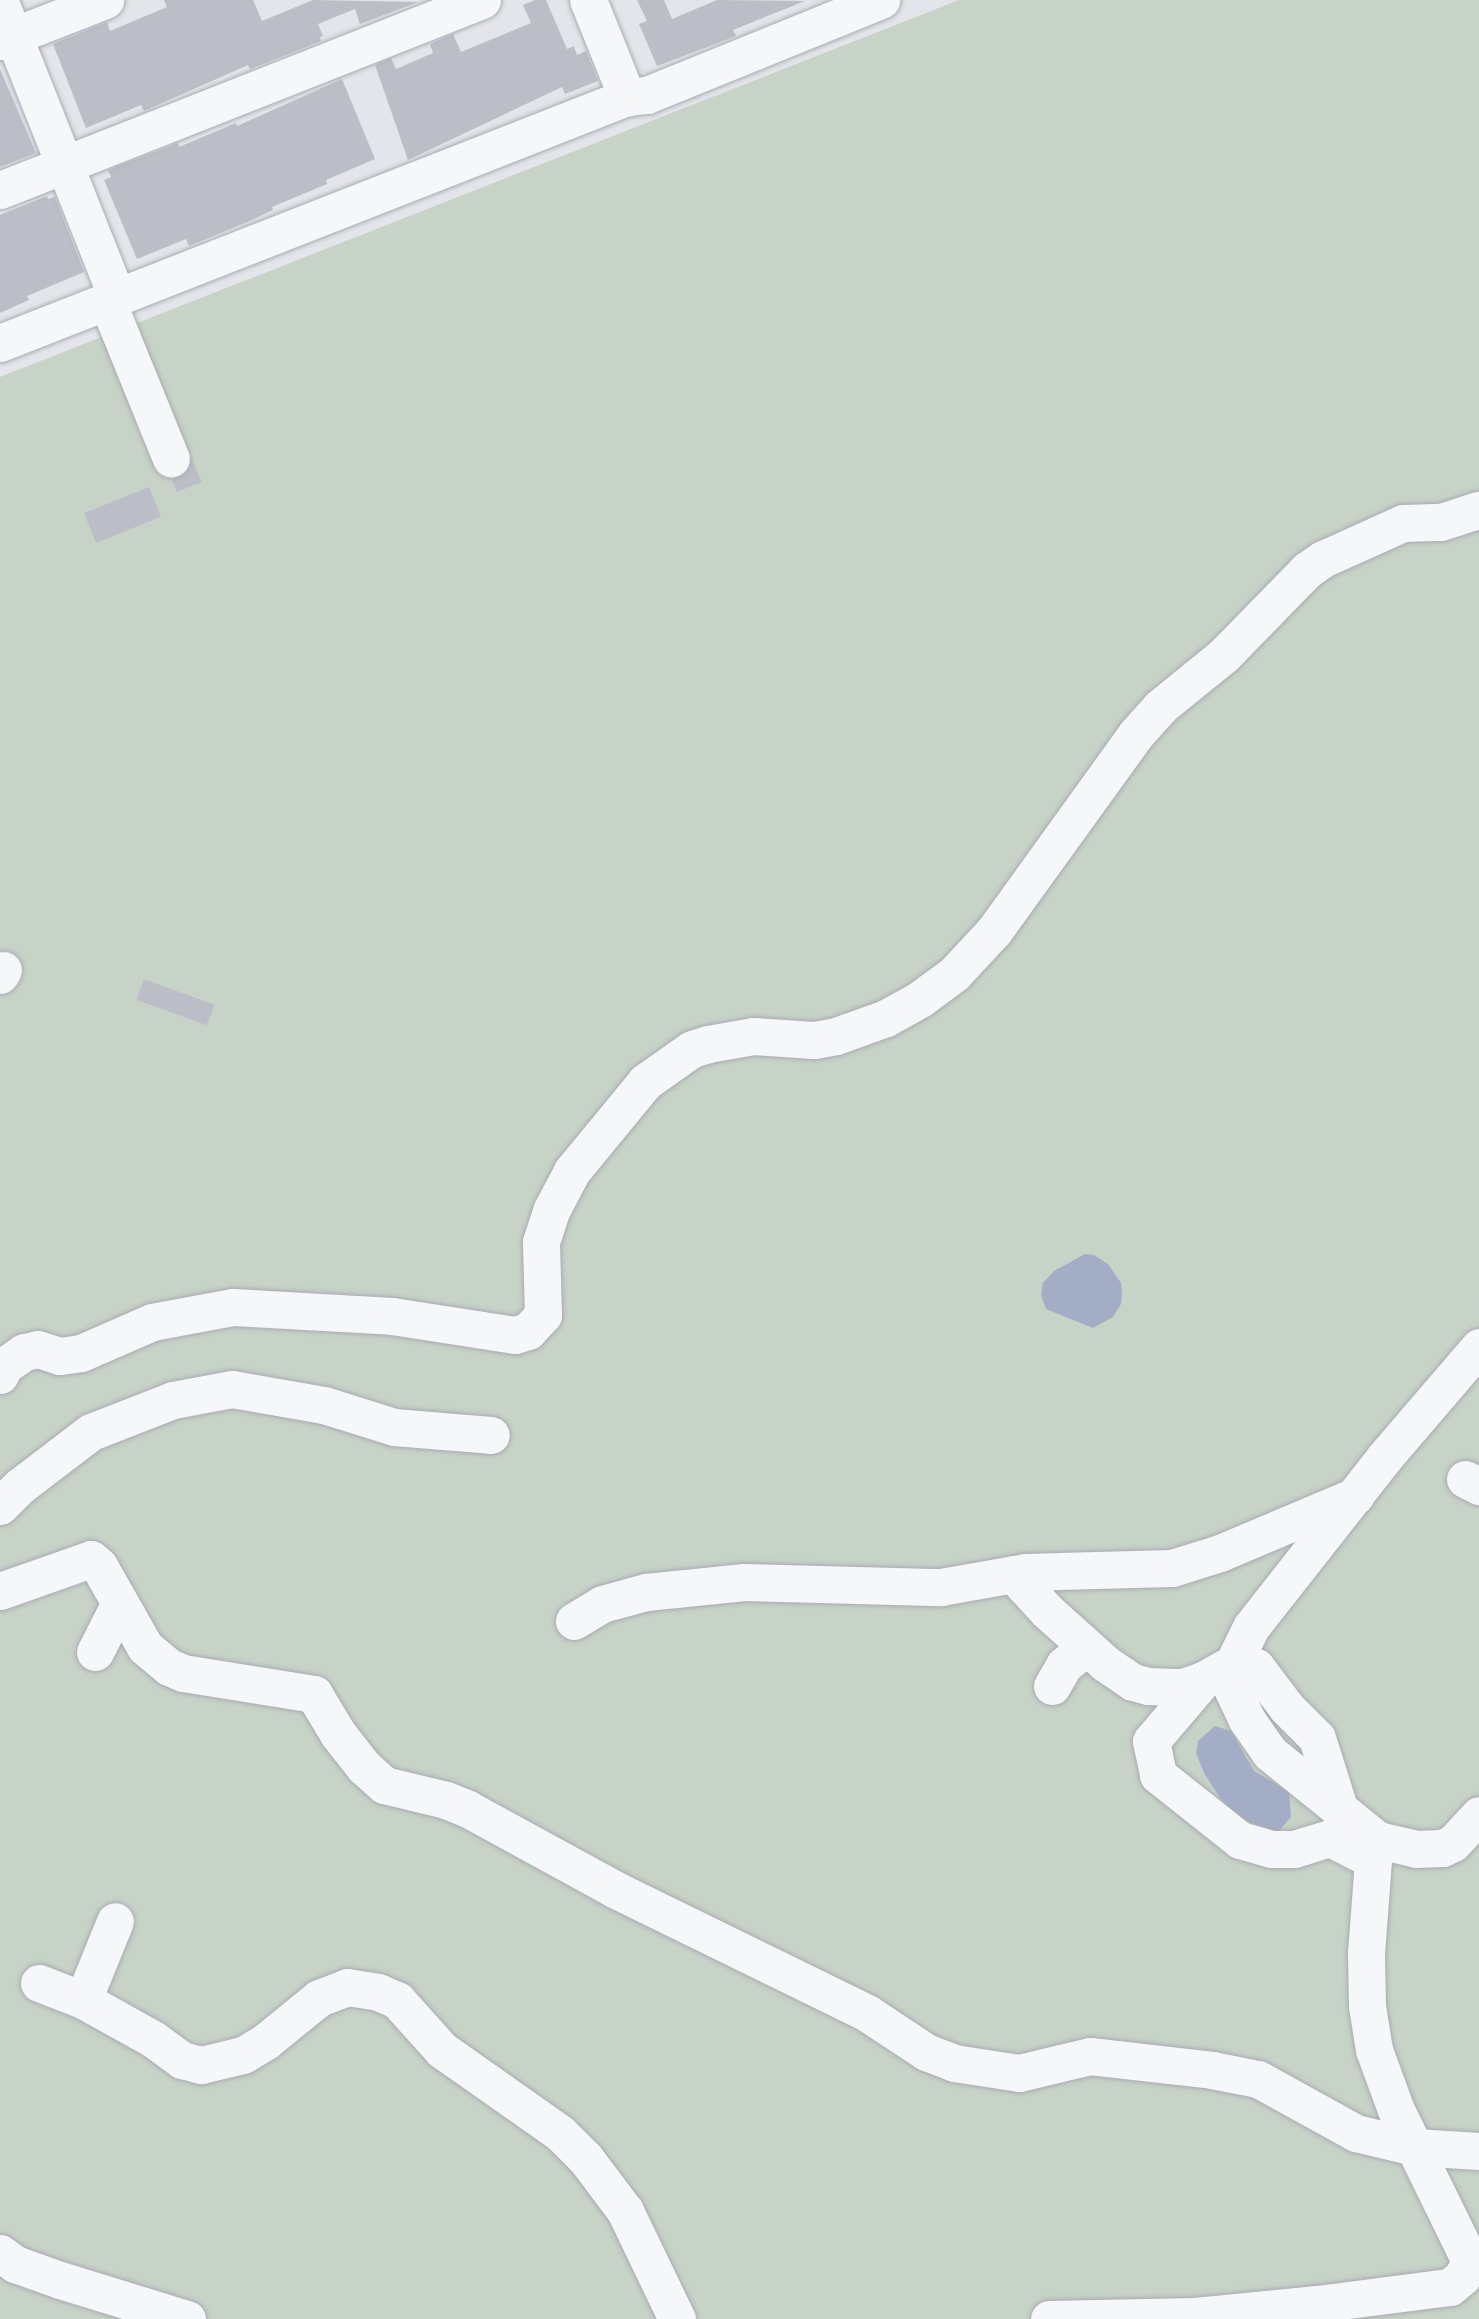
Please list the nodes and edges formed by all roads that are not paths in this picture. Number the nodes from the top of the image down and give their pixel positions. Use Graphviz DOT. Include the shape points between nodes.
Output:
graph roads {
  1 [pos="105,0"];
  2 [pos="482,0"];
  3 [pos="587,0"];
  4 [pos="881,0"];
  5 [pos="0,2"];
  6 [pos="7,39"];
  7 [pos="627,97"];
  8 [pos="64,164"];
  9 [pos="0,190"];
  10 [pos="112,299"];
  11 [pos="0,343"];
  12 [pos="172,458"];
  13 [pos="1479,510"];
  14 [pos="1479,1347"];
  15 [pos="1,1369"];
  16 [pos="491,1435"];
  17 [pos="1355,1496"];
  18 [pos="0,1506"];
  19 [pos="1013,1574"];
  20 [pos="0,1591"];
  21 [pos="120,1602"];
  22 [pos="574,1621"];
  23 [pos="1087,1647"];
  24 [pos="95,1652"];
  25 [pos="1218,1672"];
  26 [pos="1052,1686"];
  27 [pos="1479,1815"];
  28 [pos="1375,1850"];
  29 [pos="115,1921"];
  30 [pos="39,1983"];
  31 [pos="83,2000"];
  32 [pos="1414,2147"];
  33 [pos="1479,2151"];
  34 [pos="0,2253"];
  35 [pos="187,2319"];
  36 [pos="677,2319"];
  37 [pos="1049,2319"];
  1 -- 6 [label="street"];
  2 -- 8 [label="street"];
  3 -- 7 [label="street"];
  4 -- 7 [label="street" via="647,95"];
  5 -- 6 [label="street"];
  6 -- 8 [label="street"];
  7 -- 10 [label="street"];
  8 -- 9 [label="street"];
  8 -- 10 [label="street"];
  10 -- 11 [label="street"];
  10 -- 12 [label="street"];
  13 -- 15 [label="street" via="1441,522 1403,523 1307,570 1224,655 1160,707 994,931 954,974 920,999 886,1018 836,1036 814,1040 753,1036 700,1047 645,1082 572,1171 552,1209 541,1242 544,1315 528,1331 515,1335 391,1316 233,1307 152,1322 80,1353 24,1352"];
  14 -- 17 [label="street"];
  16 -- 18 [label="street" via="394,1427 324,1405 232,1389 173,1400 91,1432"];
  17 -- 19 [label="street" via="1220,1553 1172,1568"];
  17 -- 25 [label="street"];
  19 -- 22 [label="street" via="941,1587 744,1582 646,1592 602,1604"];
  19 -- 23 [label="street"];
  20 -- 21 [label="street" via="91,1559"];
  21 -- 24 [label="street"];
  21 -- 32 [label="street" via="145,1647 169,1667 314,1694 363,1768 384,1785 468,1810 614,1889 856,2007 926,2052 954,2063 1019,2074 1090,2056 1243,2076 1258,2079 1356,2133"];
  23 -- 25 [label="street" via="1140,1684 1182,1687"];
  23 -- 26 [label="street" via="1064,1665"];
  25 -- 28 [label="street" via="1228,1680 1270,1753 1314,1786"];
  25 -- 28 [label="street" via="1151,1741 1158,1775 1240,1840 1283,1849 1330,1838"];
  27 -- 28 [label="street" via="1453,1843 1442,1848"];
  28 -- 32 [label="street" via="1366,1953 1367,2006 1374,2050"];
  29 -- 31 [label="street"];
  30 -- 31 [label="street"];
  31 -- 36 [label="street" via="182,2060 201,2065 243,2055 319,1998 347,1987 397,2000 442,2050 559,2133 586,2159 625,2210"];
  32 -- 33 [label="street"];
  32 -- 37 [label="street" via="1470,2261 1450,2287 1195,2316"];
  34 -- 35 [label="street" via="15,2264 60,2280"];
}
